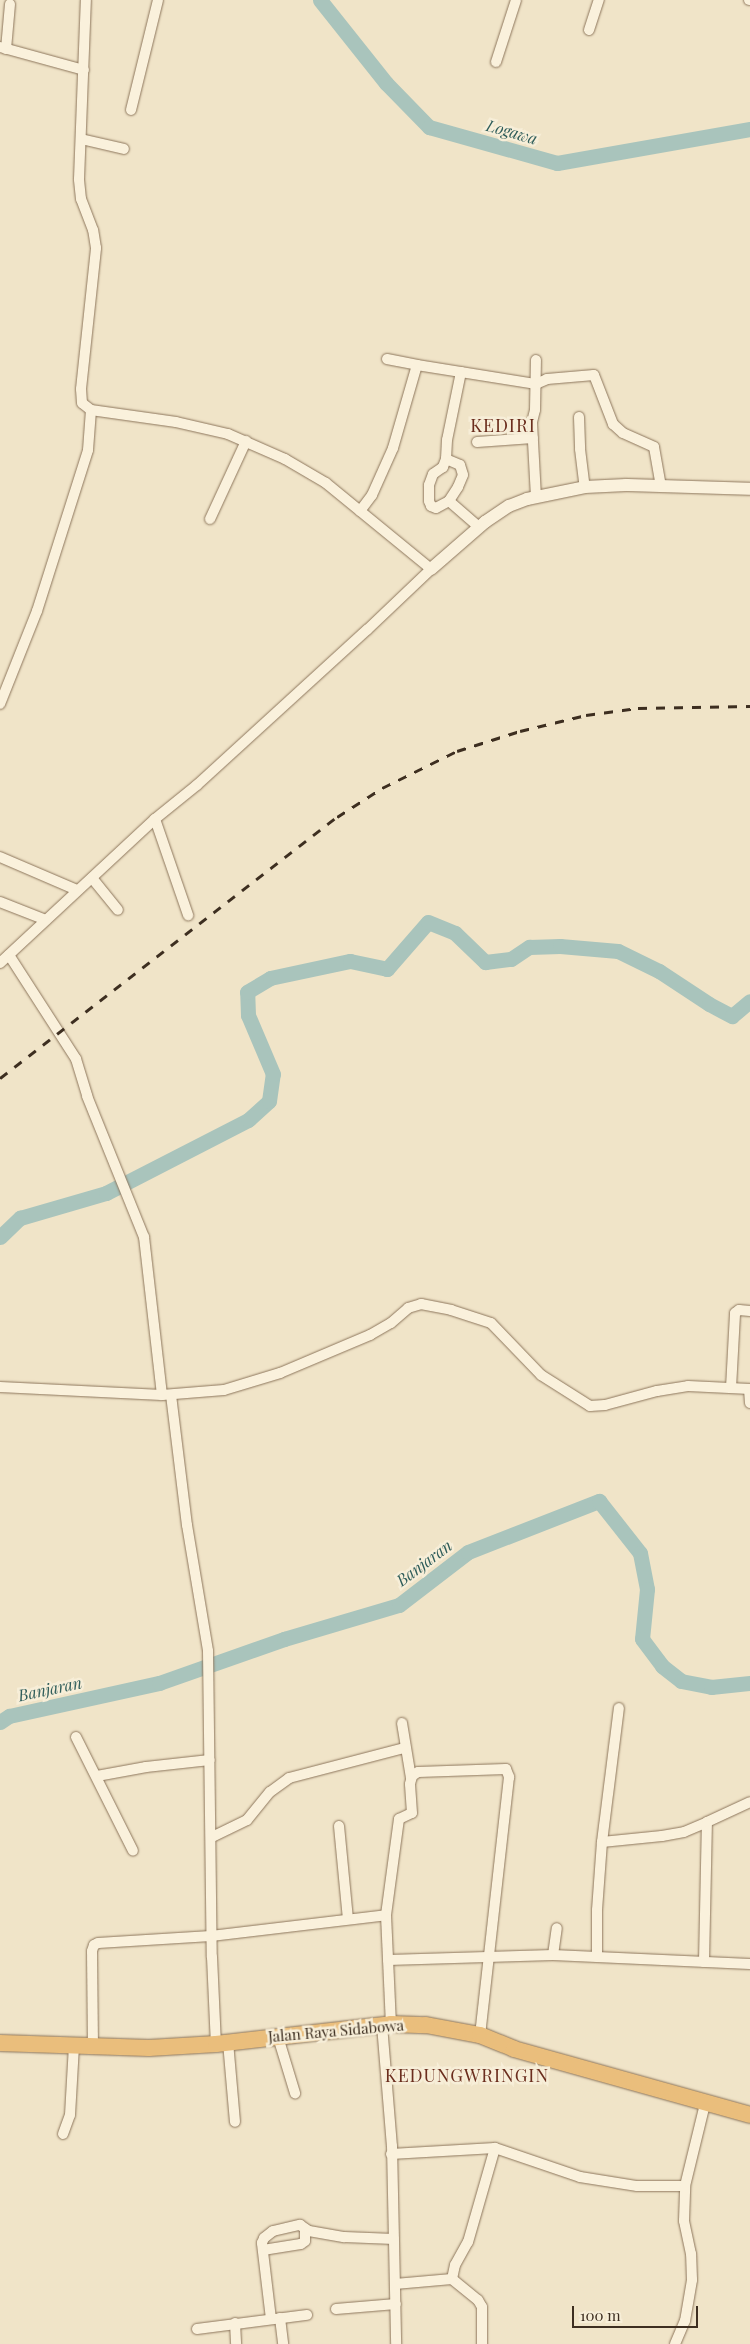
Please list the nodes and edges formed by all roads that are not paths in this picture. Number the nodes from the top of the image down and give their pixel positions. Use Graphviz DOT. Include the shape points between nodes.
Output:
graph roads {
  1 [pos="86,0"];
  2 [pos="158,0"];
  3 [pos="516,0"];
  4 [pos="599,0"];
  5 [pos="10,4"];
  6 [pos="589,30"];
  7 [pos="3,48"];
  8 [pos="496,62"];
  9 [pos="84,70"];
  10 [pos="131,110"];
  11 [pos="81,139"];
  12 [pos="124,149"];
  13 [pos="387,359"];
  14 [pos="536,360"];
  15 [pos="417,365"];
  16 [pos="461,372"];
  17 [pos="536,384"];
  18 [pos="91,410"];
  19 [pos="579,417"];
  20 [pos="533,438"];
  21 [pos="246,441"];
  22 [pos="477,442"];
  23 [pos="446,460"];
  24 [pos="662,486"];
  25 [pos="585,487"];
  26 [pos="750,489"];
  27 [pos="536,497"];
  28 [pos="449,501"];
  29 [pos="360,511"];
  30 [pos="210,519"];
  31 [pos="479,527"];
  32 [pos="431,569"];
  33 [pos="0,704"];
  34 [pos="155,819"];
  35 [pos="0,857"];
  36 [pos="92,878"];
  37 [pos="77,890"];
  38 [pos="0,902"];
  39 [pos="118,910"];
  40 [pos="188,915"];
  41 [pos="46,920"];
  42 [pos="9,955"];
  43 [pos="0,963"];
  44 [pos="750,1311"];
  45 [pos="0,1388"];
  46 [pos="732,1388"];
  47 [pos="750,1389"];
  48 [pos="167,1395"];
  49 [pos="750,1402"];
  50 [pos="619,1708"];
  51 [pos="402,1723"];
  52 [pos="76,1737"];
  53 [pos="404,1748"];
  54 [pos="210,1760"];
  55 [pos="98,1776"];
  56 [pos="411,1778"];
  57 [pos="750,1802"];
  58 [pos="707,1822"];
  59 [pos="339,1826"];
  60 [pos="212,1837"];
  61 [pos="602,1842"];
  62 [pos="134,1851"];
  63 [pos="386,1915"];
  64 [pos="348,1918"];
  65 [pos="557,1928"];
  66 [pos="211,1936"];
  67 [pos="553,1956"];
  68 [pos="598,1957"];
  69 [pos="489,1958"];
  70 [pos="388,1960"];
  71 [pos="704,1962"];
  72 [pos="750,1964"];
  73 [pos="386,2024"];
  74 [pos="480,2035"];
  75 [pos="278,2037"];
  76 [pos="0,2043"];
  77 [pos="222,2043"];
  78 [pos="74,2046"];
  79 [pos="93,2047"];
  80 [pos="295,2093"];
  81 [pos="705,2104"];
  82 [pos="750,2115"];
  83 [pos="235,2122"];
  84 [pos="62,2134"];
  85 [pos="495,2148"];
  86 [pos="391,2154"];
  87 [pos="684,2186"];
  88 [pos="305,2229"];
  89 [pos="394,2239"];
  90 [pos="263,2250"];
  91 [pos="452,2279"];
  92 [pos="395,2284"];
  93 [pos="396,2304"];
  94 [pos="336,2309"];
  95 [pos="307,2316"];
  96 [pos="276,2318"];
  97 [pos="234,2323"];
  98 [pos="196,2329"];
  99 [pos="236,2344"];
  100 [pos="283,2344"];
  101 [pos="396,2344"];
  102 [pos="482,2344"];
  103 [pos="674,2344"];
  1 -- 9 [label="street"];
  2 -- 10 [label="street"];
  3 -- 8 [label="street"];
  4 -- 6 [label="street"];
  5 -- 7 [label="street"];
  7 -- 9 [label="street"];
  9 -- 11 [label="street"];
  11 -- 12 [label="street"];
  11 -- 18 [label="street" via="81,199 96,248 80,395 82,403"];
  13 -- 15 [label="street"];
  14 -- 17 [label="street"];
  15 -- 16 [label="street"];
  15 -- 29 [label="street" via="393,448 372,494"];
  16 -- 17 [label="street"];
  16 -- 23 [label="street"];
  17 -- 20 [label="street"];
  17 -- 24 [label="street" via="548,379 594,375 613,424 656,451"];
  18 -- 21 [label="street" via="176,422"];
  18 -- 33 [label="street" via="88,450 37,610"];
  19 -- 25 [label="street"];
  20 -- 22 [label="street"];
  20 -- 27 [label="street"];
  21 -- 29 [label="street" via="310,472"];
  21 -- 30 [label="street"];
  23 -- 28 [label="street" via="463,470"];
  23 -- 28 [label="street" via="443,467 433,474 429,501 436,508"];
  24 -- 25 [label="street"];
  24 -- 26 [label="street"];
  25 -- 27 [label="street"];
  27 -- 31 [label="street" via="509,506"];
  28 -- 31 [label="street"];
  29 -- 32 [label="street"];
  31 -- 32 [label="street"];
  32 -- 34 [label="street" via="202,780"];
  34 -- 36 [label="street"];
  34 -- 40 [label="street"];
  35 -- 37 [label="street"];
  36 -- 37 [label="street"];
  36 -- 39 [label="street"];
  37 -- 41 [label="street"];
  38 -- 41 [label="street"];
  41 -- 42 [label="street"];
  42 -- 43 [label="street"];
  42 -- 48 [label="street" via="76,1059 87,1096 146,1245"];
  44 -- 46 [label="street" via="734,1313"];
  45 -- 48 [label="street"];
  46 -- 47 [label="street"];
  46 -- 48 [label="street" via="688,1386 590,1406 541,1375 492,1323 421,1304 408,1308 370,1335 280,1373 230,1389"];
  47 -- 49 [label="street"];
  48 -- 54 [label="street" via="208,1651"];
  50 -- 61 [label="street"];
  51 -- 53 [label="street"];
  52 -- 55 [label="street"];
  53 -- 56 [label="street"];
  53 -- 60 [label="street" via="289,1778 270,1792 247,1820"];
  54 -- 55 [label="street"];
  54 -- 60 [label="street"];
  55 -- 62 [label="street"];
  56 -- 63 [label="street" via="412,1813 399,1819"];
  56 -- 69 [label="street" via="418,1772 502,1768 509,1772"];
  57 -- 58 [label="street"];
  58 -- 61 [label="street" via="684,1832"];
  58 -- 71 [label="street"];
  59 -- 64 [label="street"];
  60 -- 66 [label="street"];
  61 -- 68 [label="street" via="597,1910"];
  63 -- 64 [label="street"];
  63 -- 70 [label="street"];
  64 -- 66 [label="street"];
  65 -- 67 [label="street"];
  66 -- 77 [label="street"];
  66 -- 79 [label="street" via="94,1945"];
  67 -- 68 [label="street"];
  67 -- 69 [label="street"];
  68 -- 71 [label="street"];
  69 -- 70 [label="street"];
  69 -- 74 [label="street"];
  70 -- 73 [label="street"];
  71 -- 72 [label="street"];
  73 -- 74 [label="highway, Jalan Raya Sidabowa" via="426,2025"];
  73 -- 75 [label="highway, Jalan Raya Sidabowa"];
  73 -- 86 [label="street"];
  74 -- 81 [label="highway, Jalan Raya Sidabowa" via="514,2049"];
  75 -- 77 [label="highway, Jalan Raya Sidabowa"];
  75 -- 80 [label="street"];
  76 -- 78 [label="highway, Jalan Raya Sidabowa"];
  77 -- 79 [label="highway, Jalan Raya Sidabowa" via="149,2048"];
  77 -- 83 [label="street"];
  78 -- 79 [label="highway, Jalan Raya Sidabowa"];
  78 -- 84 [label="street" via="70,2115"];
  81 -- 82 [label="highway, Jalan Raya Sidabowa"];
  81 -- 87 [label="street"];
  85 -- 86 [label="street"];
  85 -- 87 [label="street" via="580,2178 637,2186"];
  85 -- 91 [label="street" via="468,2242 455,2265"];
  86 -- 89 [label="street"];
  87 -- 103 [label="street" via="684,2221 692,2280 685,2321"];
  88 -- 89 [label="street" via="344,2236"];
  88 -- 90 [label="street" via="305,2241 301,2244"];
  88 -- 90 [label="street" via="300,2225 277,2229 264,2238"];
  89 -- 92 [label="street"];
  90 -- 96 [label="street"];
  91 -- 92 [label="street"];
  91 -- 102 [label="street" via="482,2307"];
  92 -- 93 [label="street"];
  93 -- 94 [label="street"];
  93 -- 101 [label="street"];
  95 -- 96 [label="street"];
  96 -- 97 [label="street"];
  96 -- 100 [label="street"];
  97 -- 98 [label="street"];
  97 -- 99 [label="street"];
}
